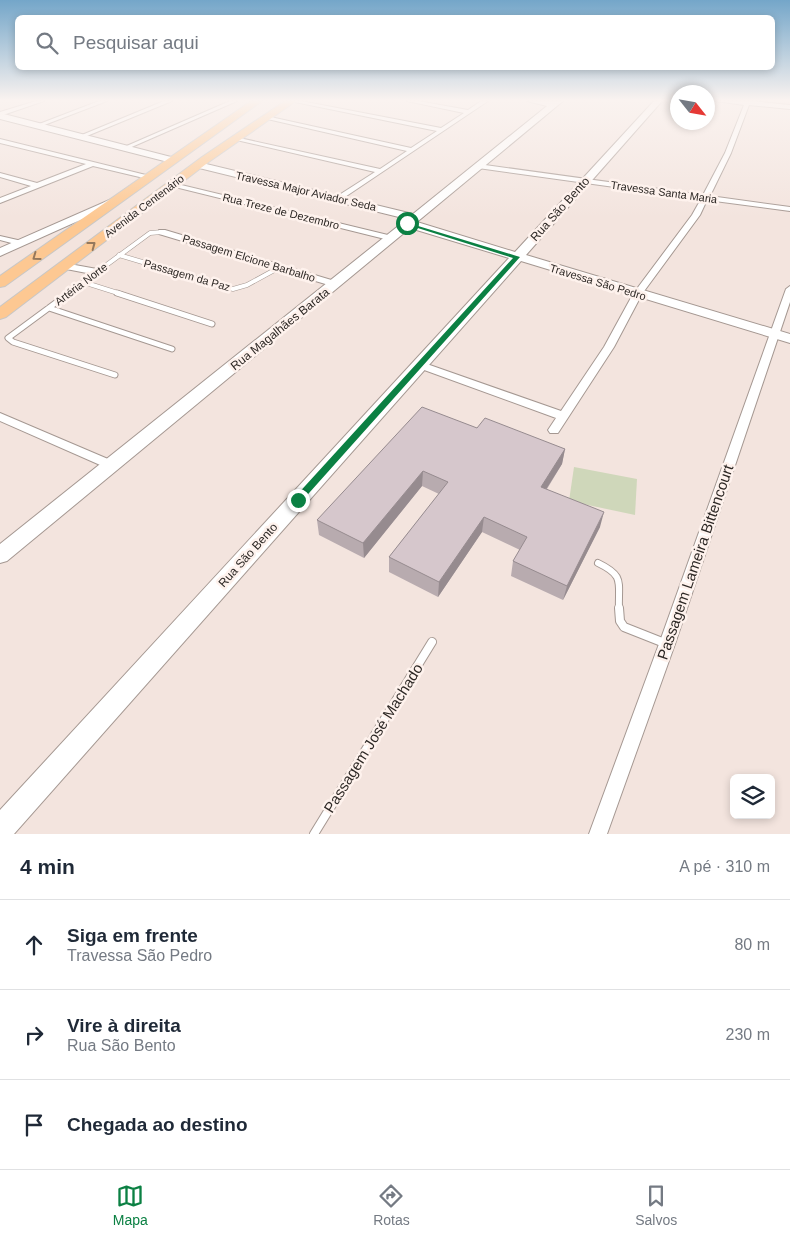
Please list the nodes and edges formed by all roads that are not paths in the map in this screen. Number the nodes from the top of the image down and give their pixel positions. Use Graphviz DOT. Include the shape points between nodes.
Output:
graph roads {
  1 [pos="0,140"];
  2 [pos="92,140"];
  3 [pos="144,140"];
  4 [pos="201,140"];
  5 [pos="234,140"];
  6 [pos="239,140"];
  7 [pos="367,140"];
  8 [pos="428,140"];
  9 [pos="510,140"];
  10 [pos="622,140"];
  11 [pos="733,140"];
  12 [pos="125,148"];
  13 [pos="413,150"];
  14 [pos="172,160"];
  15 [pos="91,164"];
  16 [pos="198,166"];
  17 [pos="478,166"];
  18 [pos="381,171"];
  19 [pos="0,176"];
  20 [pos="148,177"];
  21 [pos="585,181"];
  22 [pos="173,184"];
  23 [pos="38,186"];
  24 [pos="0,193"];
  25 [pos="12,196"];
  26 [pos="339,198"];
  27 [pos="706,198"];
  28 [pos="0,201"];
  29 [pos="790,209"];
  30 [pos="411,220"];
  31 [pos="66,228"];
  32 [pos="162,232"];
  33 [pos="0,238"];
  34 [pos="389,238"];
  35 [pos="19,243"];
  36 [pos="0,252"];
  37 [pos="119,255"];
  38 [pos="517,257"];
  39 [pos="64,266"];
  40 [pos="280,267"];
  41 [pos="97,272"];
  42 [pos="83,282"];
  43 [pos="0,283"];
  44 [pos="336,284"];
  45 [pos="790,289"];
  46 [pos="638,294"];
  47 [pos="24,295"];
  48 [pos="0,300"];
  49 [pos="49,308"];
  50 [pos="0,314"];
  51 [pos="212,324"];
  52 [pos="774,334"];
  53 [pos="790,339"];
  54 [pos="172,349"];
  55 [pos="420,365"];
  56 [pos="115,375"];
  57 [pos="563,416"];
  58 [pos="0,417"];
  59 [pos="554,430"];
  60 [pos="111,465"];
  61 [pos="0,555"];
  62 [pos="598,563"];
  63 [pos="432,642"];
  64 [pos="667,644"];
  65 [pos="0,830"];
  66 [pos="314,834"];
  67 [pos="598,834"];
  1 -- 15 [label="street"];
  2 -- 12 [label="street"];
  3 -- 12 [label="street"];
  4 -- 14 [label="main road, Avenida Centenário"];
  5 -- 16 [label="main road, Avenida Centenário"];
  6 -- 18 [label="street"];
  7 -- 13 [label="street"];
  8 -- 13 [label="street"];
  9 -- 17 [label="street, Rua Magalhães Barata"];
  10 -- 21 [label="street, Rua São Bento"];
  11 -- 27 [label="street"];
  12 -- 14 [label="street"];
  13 -- 18 [label="street"];
  14 -- 20 [label="main road, Avenida Centenário"];
  15 -- 20 [label="street"];
  15 -- 23 [label="street"];
  16 -- 22 [label="main road, Avenida Centenário"];
  16 -- 26 [label="street, Travessa Major Aviador Seda"];
  17 -- 21 [label="street, Travessa Santa Maria"];
  17 -- 30 [label="street, Rua Magalhães Barata"];
  18 -- 26 [label="street"];
  19 -- 23 [label="street"];
  20 -- 31 [label="main road, Avenida Centenário"];
  21 -- 27 [label="street, Travessa Santa Maria"];
  21 -- 38 [label="street, Rua São Bento"];
  22 -- 34 [label="street, Rua Treze de Dezembro"];
  39 -- 22 [label="main road, Avenida Centenário, one-way"];
  23 -- 25 [label="street"];
  24 -- 25 [label="street"];
  25 -- 28 [label="street"];
  26 -- 30 [label="street, Travessa Major Aviador Seda"];
  27 -- 29 [label="street, Travessa Santa Maria"];
  27 -- 46 [label="street"];
  30 -- 34 [label="street, Rua Magalhães Barata"];
  30 -- 38 [label="street, Travessa São Pedro"];
  31 -- 35 [label="street"];
  31 -- 43 [label="main road, Avenida Centenário, one-way"];
  32 -- 37 [label="lane, Artéria Norte" via="150,233"];
  32 -- 40 [label="street, Passagem Elcione Barbalho"];
  33 -- 35 [label="street"];
  34 -- 44 [label="street, Rua Magalhães Barata"];
  35 -- 36 [label="street"];
  37 -- 40 [label="lane, Passagem da Paz" via="233,289"];
  37 -- 41 [label="lane, Artéria Norte"];
  38 -- 46 [label="street, Travessa São Pedro"];
  38 -- 55 [label="street, Rua São Bento"];
  39 -- 41 [label="street"];
  39 -- 47 [label="main road, Avenida Centenário"];
  40 -- 44 [label="street, Passagem Elcione Barbalho"];
  41 -- 42 [label="lane, Artéria Norte"];
  42 -- 49 [label="lane, Artéria Norte"];
  42 -- 51 [label="lane"];
  44 -- 60 [label="street, Rua Magalhães Barata"];
  45 -- 52 [label="street, Passagem Lameira Bittencourt"];
  46 -- 52 [label="street, Travessa São Pedro"];
  46 -- 57 [label="street"];
  47 -- 48 [label="main road"];
  47 -- 50 [label="main road, Avenida Centenário"];
  49 -- 54 [label="lane"];
  49 -- 56 [label="lane, Artéria Norte" via="9,336 8,340"];
  52 -- 53 [label="street, Travessa São Pedro"];
  52 -- 64 [label="street, Passagem Lameira Bittencourt"];
  55 -- 57 [label="street"];
  55 -- 65 [label="street, Rua São Bento"];
  57 -- 59 [label="street"];
  58 -- 60 [label="street"];
  60 -- 61 [label="street, Rua Magalhães Barata"];
  62 -- 64 [label="lane" via="618,576 620,621 624,627"];
  63 -- 66 [label="lane, Passagem José Machado"];
  64 -- 67 [label="street, Passagem Lameira Bittencourt"];
}
